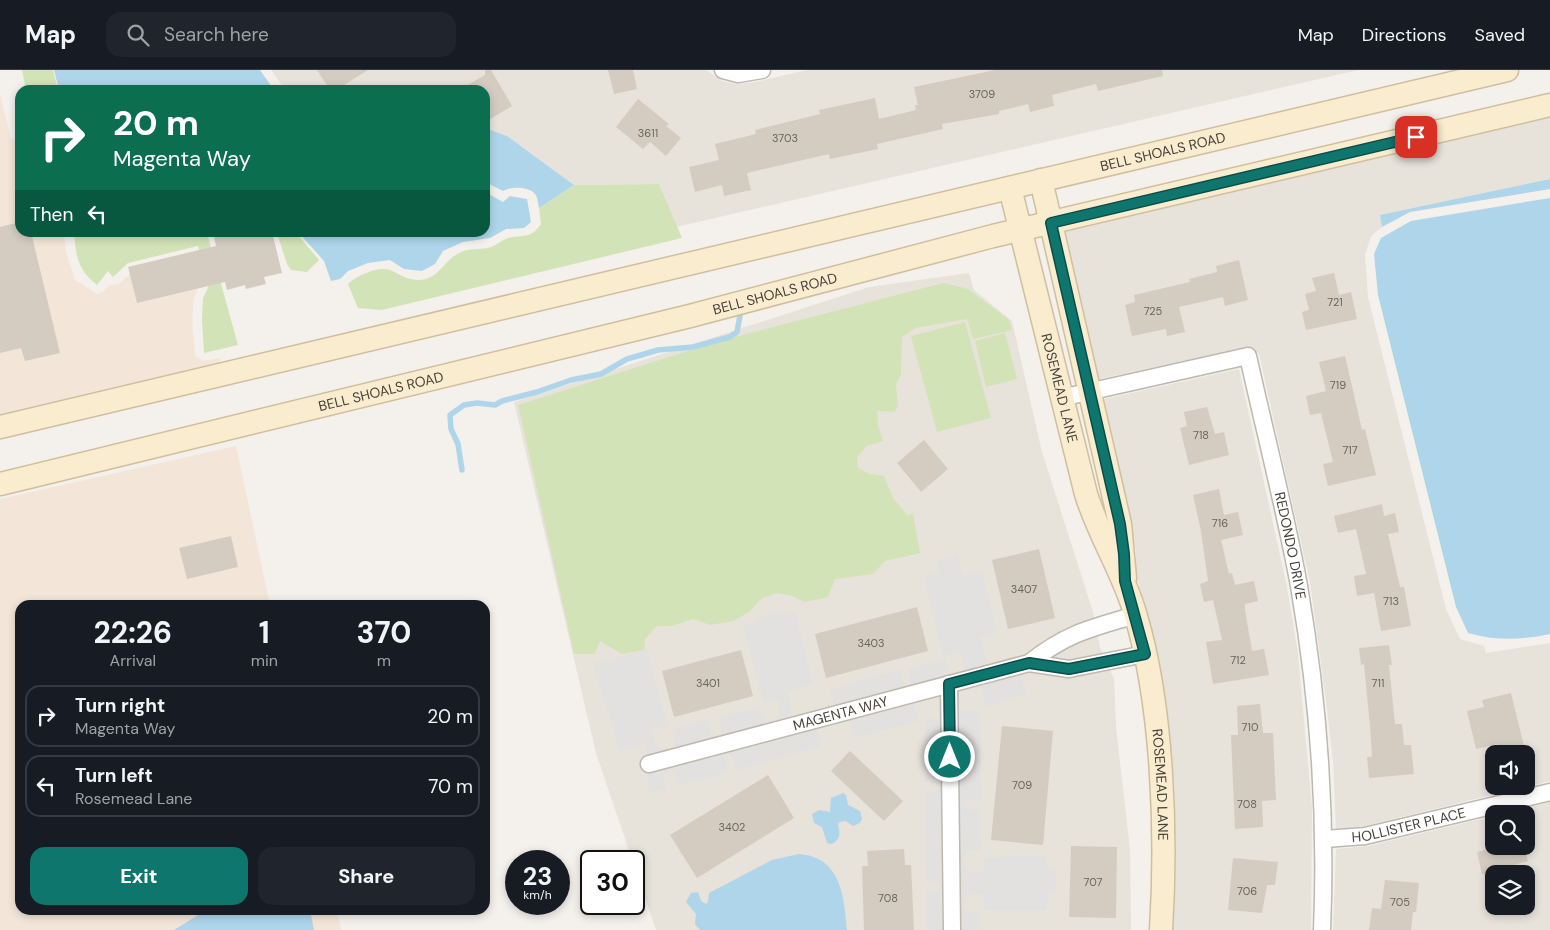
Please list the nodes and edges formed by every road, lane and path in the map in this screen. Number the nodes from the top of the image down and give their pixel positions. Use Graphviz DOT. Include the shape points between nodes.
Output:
graph roads {
  1 [pos="723,70"];
  2 [pos="762,70"];
  3 [pos="1507,70"];
  4 [pos="1550,105"];
  5 [pos="1042,180"];
  6 [pos="1010,188"];
  7 [pos="1051,223"];
  8 [pos="1021,230"];
  9 [pos="1090,392"];
  10 [pos="1061,398"];
  11 [pos="0,427"];
  12 [pos="0,484"];
  13 [pos="1125,581"];
  14 [pos="1136,614"];
  15 [pos="1145,654"];
  16 [pos="1029,663"];
  17 [pos="949,684"];
  18 [pos="649,764"];
  19 [pos="1550,792"];
  20 [pos="1324,839"];
  21 [pos="952,930"];
  22 [pos="1161,930"];
  23 [pos="1322,930"];
  1 -- 2 [label="street" via="738,74"];
  3 -- 5 [label="main road, BELL SHOALS ROAD"];
  4 -- 7 [label="main road, BELL SHOALS ROAD"];
  5 -- 6 [label="main road, BELL SHOALS ROAD"];
  5 -- 7 [label="main road, ROSEMEAD LANE"];
  6 -- 8 [label="main road, ROSEMEAD LANE"];
  6 -- 11 [label="main road, BELL SHOALS ROAD"];
  7 -- 8 [label="main road, BELL SHOALS ROAD"];
  7 -- 9 [label="main road, ROSEMEAD LANE"];
  8 -- 10 [label="main road, ROSEMEAD LANE"];
  8 -- 12 [label="main road, BELL SHOALS ROAD" via="690,316"];
  9 -- 10 [label="street, REDONDO DRIVE"];
  9 -- 13 [label="main road, ROSEMEAD LANE" via="1120,524"];
  9 -- 20 [label="street, REDONDO DRIVE" via="1248,356 1298,584 1318,736"];
  10 -- 13 [label="main road, ROSEMEAD LANE" via="1094,520 1111,559"];
  13 -- 14 [label="main road, ROSEMEAD LANE"];
  14 -- 15 [label="main road, ROSEMEAD LANE"];
  14 -- 16 [label="street, MAGENTA WAY" via="1078,632"];
  15 -- 16 [label="street, MAGENTA WAY" via="1069,669"];
  15 -- 22 [label="main road, ROSEMEAD LANE" via="1161,794"];
  16 -- 17 [label="street, MAGENTA WAY"];
  17 -- 18 [label="street, MAGENTA WAY"];
  17 -- 21 [label="street"];
  19 -- 20 [label="street, HOLLISTER PLACE" via="1365,836"];
  20 -- 23 [label="street, REDONDO DRIVE"];
}
